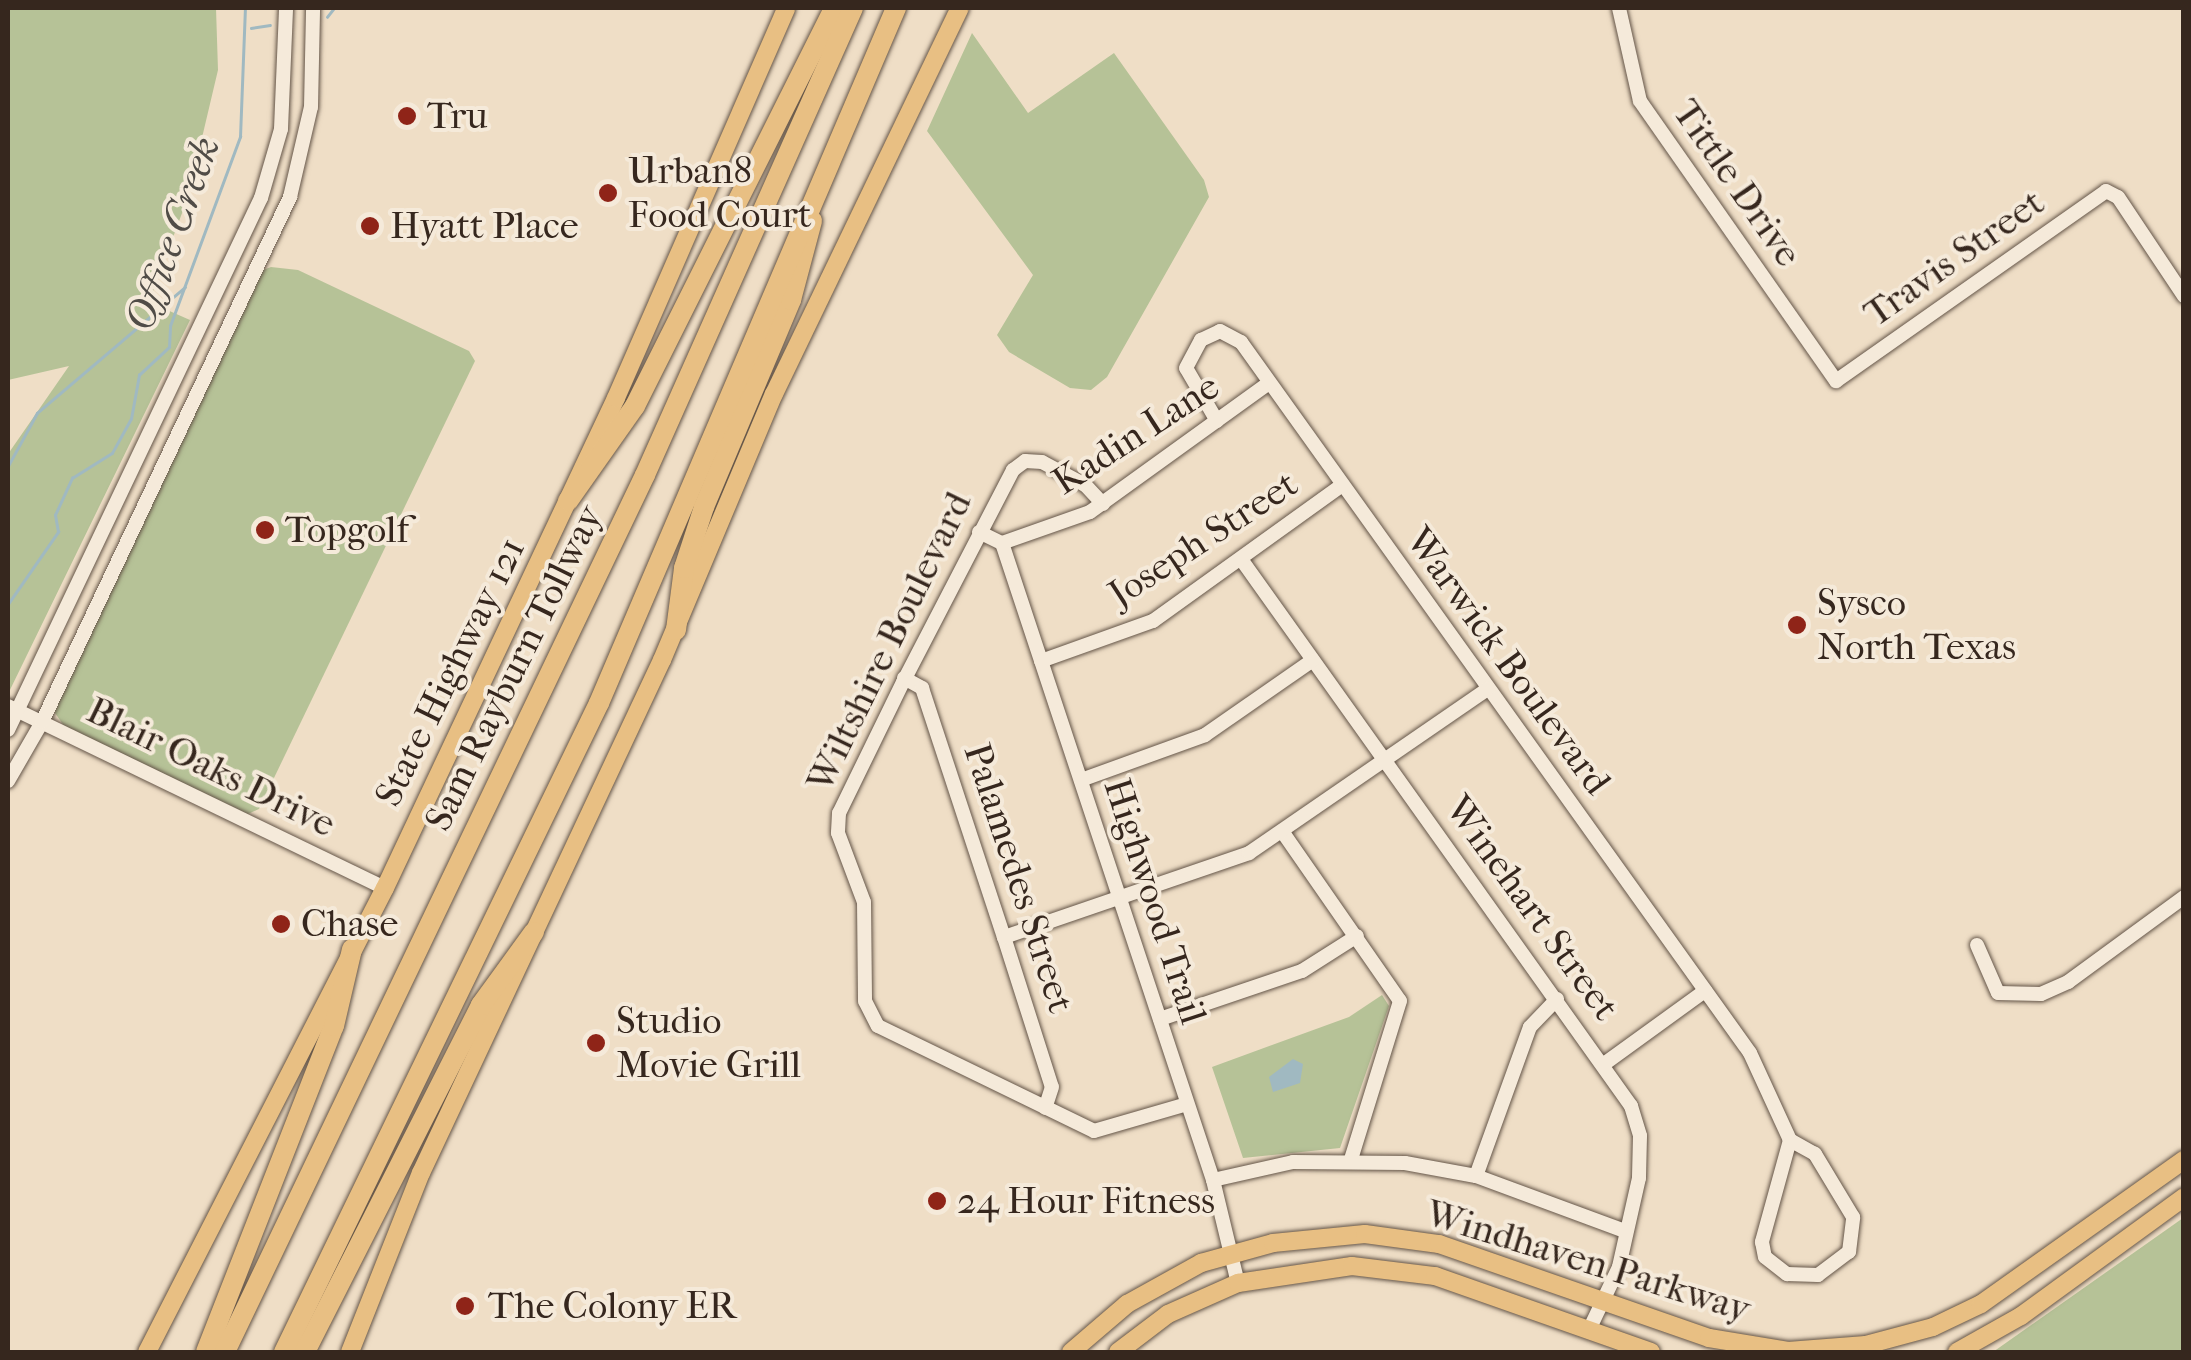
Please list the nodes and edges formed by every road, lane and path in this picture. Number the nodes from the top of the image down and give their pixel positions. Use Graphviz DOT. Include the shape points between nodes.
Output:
graph roads {
  1 [pos="286,8"];
  2 [pos="313,8"];
  3 [pos="786,8"];
  4 [pos="834,8"];
  5 [pos="853,8"];
  6 [pos="896,8"];
  7 [pos="960,8"];
  8 [pos="1619,8"];
  9 [pos="833,144"];
  10 [pos="240,244"];
  11 [pos="264,256"];
  12 [pos="2184,296"];
  13 [pos="1836,380"];
  14 [pos="1269,384"];
  15 [pos="1217,421"];
  16 [pos="1342,485"];
  17 [pos="568,501"];
  18 [pos="1103,504"];
  19 [pos="113,508"];
  20 [pos="138,518"];
  21 [pos="979,532"];
  22 [pos="1002,543"];
  23 [pos="1240,558"];
  24 [pos="676,630"];
  25 [pos="1041,660"];
  26 [pos="1313,660"];
  27 [pos="904,678"];
  28 [pos="1488,689"];
  29 [pos="13,708"];
  30 [pos="42,722"];
  31 [pos="8,730"];
  32 [pos="1387,762"];
  33 [pos="1080,780"];
  34 [pos="8,781"];
  35 [pos="1284,834"];
  36 [pos="385,888"];
  37 [pos="2184,897"];
  38 [pos="1119,899"];
  39 [pos="534,932"];
  40 [pos="1357,936"];
  41 [pos="1004,938"];
  42 [pos="1977,945"];
  43 [pos="352,949"];
  44 [pos="1706,991"];
  45 [pos="1556,999"];
  46 [pos="1160,1019"];
  47 [pos="1604,1064"];
  48 [pos="1186,1104"];
  49 [pos="1045,1108"];
  50 [pos="1790,1140"];
  51 [pos="1351,1160"];
  52 [pos="2184,1160"];
  53 [pos="1476,1176"];
  54 [pos="1213,1180"];
  55 [pos="2184,1198"];
  56 [pos="1626,1230"];
  57 [pos="2068,1244"];
  58 [pos="1228,1253"];
  59 [pos="2086,1269"];
  60 [pos="1238,1283"];
  61 [pos="1603,1300"];
  62 [pos="1589,1330"];
  63 [pos="147,1352"];
  64 [pos="206,1352"];
  65 [pos="226,1352"];
  66 [pos="284,1352"];
  67 [pos="305,1352"];
  68 [pos="350,1352"];
  69 [pos="1072,1352"];
  70 [pos="1118,1352"];
  71 [pos="1651,1352"];
  72 [pos="1957,1352"];
  1 -- 10 [label="street" via="282,129"];
  2 -- 11 [label="street" via="307,134"];
  3 -- 17 [label="main road, State Highway 121"];
  4 -- 17 [label="highway" via="635,406"];
  5 -- 65 [label="highway, Sam Rayburn Tollway" via="645,475"];
  6 -- 9 [label="highway"];
  7 -- 24 [label="main road" via="774,394"];
  8 -- 13 [label="street, Tittle Drive" via="1640,102"];
  9 -- 24 [label="highway" via="790,300 684,568"];
  9 -- 66 [label="highway" via="599,703"];
  10 -- 11 [label="street"];
  10 -- 19 [label="street"];
  11 -- 20 [label="street"];
  12 -- 13 [label="street, Travis Street" via="2110,193"];
  14 -- 15 [label="street, Kadin Lane"];
  14 -- 15 [label="street, Warwick Boulevard" via="1234,336 1208,333 1187,374"];
  14 -- 16 [label="street, Warwick Boulevard"];
  15 -- 18 [label="street, Kadin Lane"];
  16 -- 23 [label="street, Joseph Street"];
  16 -- 28 [label="street, Warwick Boulevard"];
  17 -- 36 [label="main road, State Highway 121"];
  18 -- 21 [label="street, Wiltshire Boulevard" via="1066,474 1026,461 1010,474"];
  18 -- 22 [label="street, Kadin Lane"];
  19 -- 20 [label="street"];
  19 -- 29 [label="street"];
  20 -- 30 [label="street"];
  21 -- 22 [label="street"];
  21 -- 27 [label="street, Wiltshire Boulevard"];
  22 -- 25 [label="street, Highwood Trail"];
  23 -- 25 [label="street, Joseph Street" via="1153,621"];
  23 -- 26 [label="street, Winehart Street"];
  24 -- 39 [label="main road"];
  25 -- 33 [label="street, Highwood Trail"];
  26 -- 32 [label="street, Winehart Street"];
  26 -- 33 [label="street" via="1205,735"];
  27 -- 41 [label="street, Palamedes Street" via="922,688"];
  27 -- 49 [label="street, Wiltshire Boulevard" via="837,820 866,917 866,1008 886,1032"];
  28 -- 32 [label="street"];
  28 -- 44 [label="street, Warwick Boulevard"];
  29 -- 30 [label="street, Blair Oaks Drive"];
  29 -- 31 [label="street"];
  30 -- 34 [label="street"];
  30 -- 36 [label="street, Blair Oaks Drive"];
  32 -- 35 [label="street"];
  32 -- 45 [label="street, Winehart Street"];
  33 -- 38 [label="street, Highwood Trail"];
  35 -- 38 [label="street" via="1231,861"];
  35 -- 40 [label="street"];
  36 -- 43 [label="main road, State Highway 121"];
  37 -- 42 [label="street" via="2068,982 2041,994 1998,993"];
  38 -- 41 [label="street"];
  38 -- 46 [label="street, Highwood Trail"];
  39 -- 67 [label="highway" via="481,1006"];
  39 -- 68 [label="main road" via="421,1173"];
  40 -- 46 [label="street" via="1302,971"];
  40 -- 51 [label="street" via="1401,1007"];
  41 -- 49 [label="street, Palamedes Street" via="1052,1087"];
  43 -- 63 [label="main road, State Highway 121"];
  43 -- 64 [label="highway" via="334,1026"];
  44 -- 47 [label="street"];
  44 -- 50 [label="street, Warwick Boulevard" via="1764,1076"];
  45 -- 47 [label="street, Winehart Street"];
  45 -- 53 [label="street" via="1530,1027"];
  46 -- 48 [label="street, Highwood Trail"];
  47 -- 56 [label="street, Winehart Street" via="1631,1106 1640,1136 1641,1168"];
  48 -- 49 [label="street, Wiltshire Boulevard" via="1101,1132"];
  48 -- 54 [label="street, Highwood Trail"];
  50 -- 50 [label="street, Warwick Boulevard" via="1763,1250 1779,1271 1818,1275 1849,1252 1853,1217 1816,1154"];
  51 -- 53 [label="street"];
  51 -- 54 [label="street" via="1274,1165"];
  52 -- 57 [label="main road, Windhaven Parkway"];
  53 -- 56 [label="street"];
  54 -- 58 [label="street, Highwood Trail"];
  55 -- 59 [label="main road"];
  56 -- 61 [label="street, Winehart Street"];
  57 -- 59 [label="main road"];
  57 -- 61 [label="main road, Windhaven Parkway" via="1958,1316 1845,1348 1750,1347"];
  58 -- 60 [label="street, Highwood Trail"];
  58 -- 61 [label="main road, Windhaven Parkway" via="1308,1238 1400,1237"];
  58 -- 69 [label="main road, Windhaven Parkway" via="1140,1296"];
  59 -- 72 [label="main road"];
  60 -- 62 [label="main road, Windhaven Parkway" via="1325,1267 1397,1269"];
  60 -- 70 [label="main road, Windhaven Parkway" via="1168,1314"];
  61 -- 62 [label="street, Winehart Street"];
  62 -- 71 [label="main road, Windhaven Parkway"];
}
